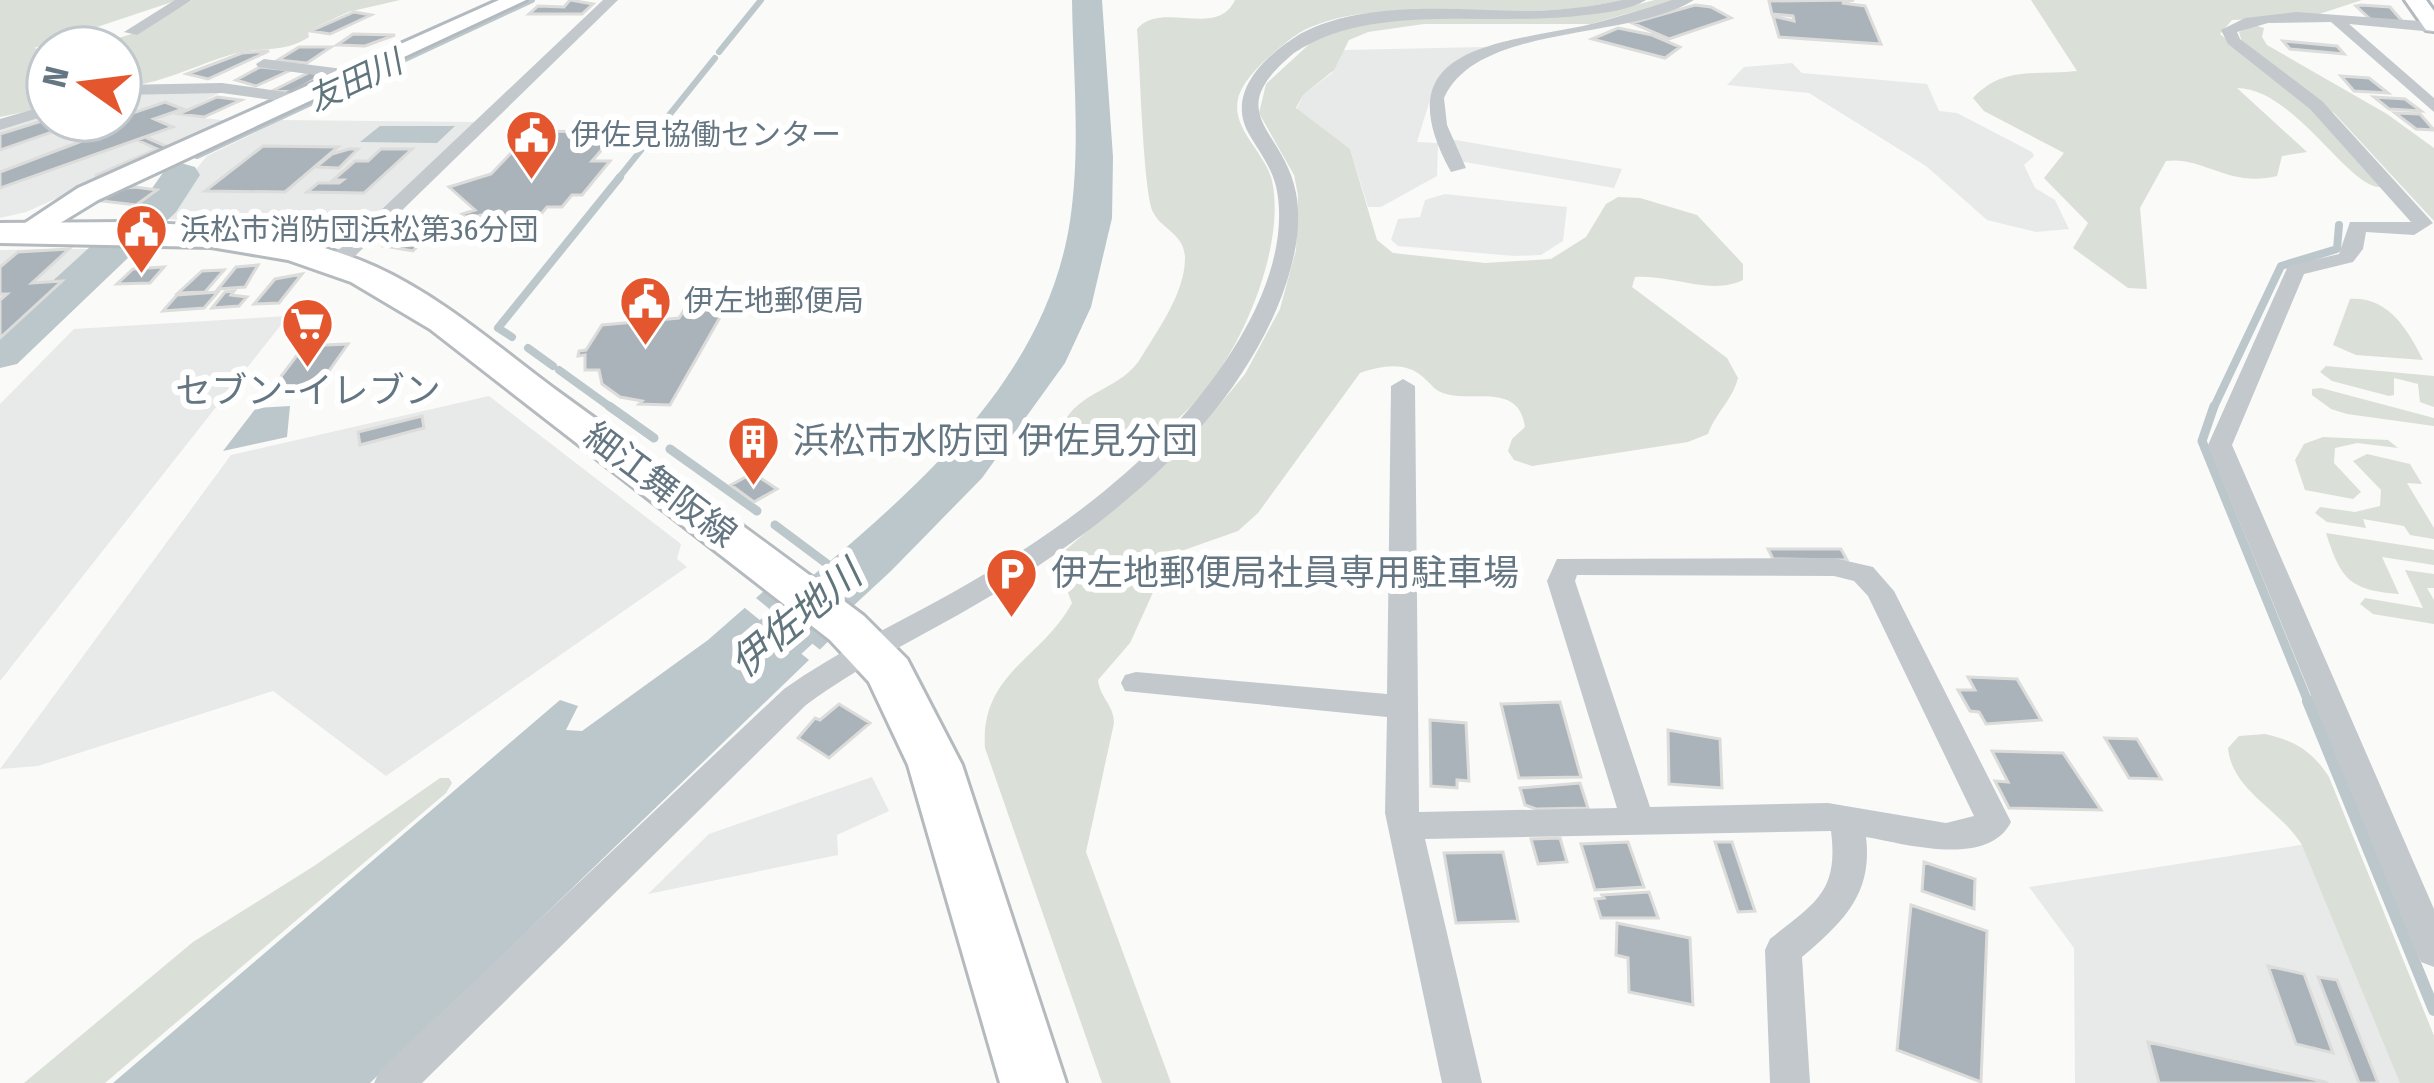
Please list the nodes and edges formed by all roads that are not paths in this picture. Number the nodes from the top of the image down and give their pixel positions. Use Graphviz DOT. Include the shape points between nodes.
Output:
graph roads {
  1 [pos="185,0"];
  2 [pos="516,0"];
  3 [pos="611,0"];
  4 [pos="1639,0"];
  5 [pos="1688,0"];
  6 [pos="2415,0"];
  7 [pos="2338,22"];
  8 [pos="144,25"];
  9 [pos="2434,26"];
  10 [pos="264,64"];
  11 [pos="351,75"];
  12 [pos="144,90"];
  13 [pos="298,99"];
  14 [pos="2434,107"];
  15 [pos="1457,168"];
  16 [pos="12,233"];
  17 [pos="330,261"];
  18 [pos="1403,386"];
  19 [pos="859,638"];
  20 [pos="1136,683"];
  21 [pos="1402,706"];
  22 [pos="1846,818"];
  23 [pos="1637,820"];
  24 [pos="1405,826"];
  25 [pos="2434,951"];
  26 [pos="394,1083"];
  27 [pos="1033,1083"];
  28 [pos="1462,1083"];
  29 [pos="1790,1083"];
  1 -- 8 [label="street"];
  2 -- 11 [label="street"];
  3 -- 17 [label="street"];
  4 -- 19 [label="street" via="1553,14 1382,16 1326,26 1302,40 1256,82 1248,103 1283,176 1286,223 1278,278 1232,371 1174,440 1092,513 982,589"];
  5 -- 15 [label="street" via="1499,46 1458,68 1435,107"];
  6 -- 9 [label="street"];
  7 -- 9 [label="street"];
  7 -- 14 [label="street"];
  7 -- 25 [label="street" via="2250,20 2230,35 2325,113 2423,223 2357,226 2351,254 2295,271 2220,445"];
  10 -- 11 [label="street"];
  11 -- 13 [label="street"];
  12 -- 13 [label="street" via="222,88"];
  13 -- 16 [label="street"];
  16 -- 17 [label="main road, 細江舞阪線" via="130,232"];
  17 -- 19 [label="main road, 細江舞阪線" via="393,290"];
  18 -- 21 [label="street"];
  19 -- 26 [label="street"];
  19 -- 27 [label="main road, 細江舞阪線" via="895,682 935,765"];
  20 -- 21 [label="street"];
  21 -- 24 [label="street"];
  22 -- 23 [label="street"];
  22 -- 23 [label="street" via="1946,837 1994,822 1874,582 1834,567 1567,566 1561,581"];
  22 -- 29 [label="street" via="1853,859 1845,899 1783,950"];
  23 -- 24 [label="street"];
  24 -- 28 [label="street"];
}
